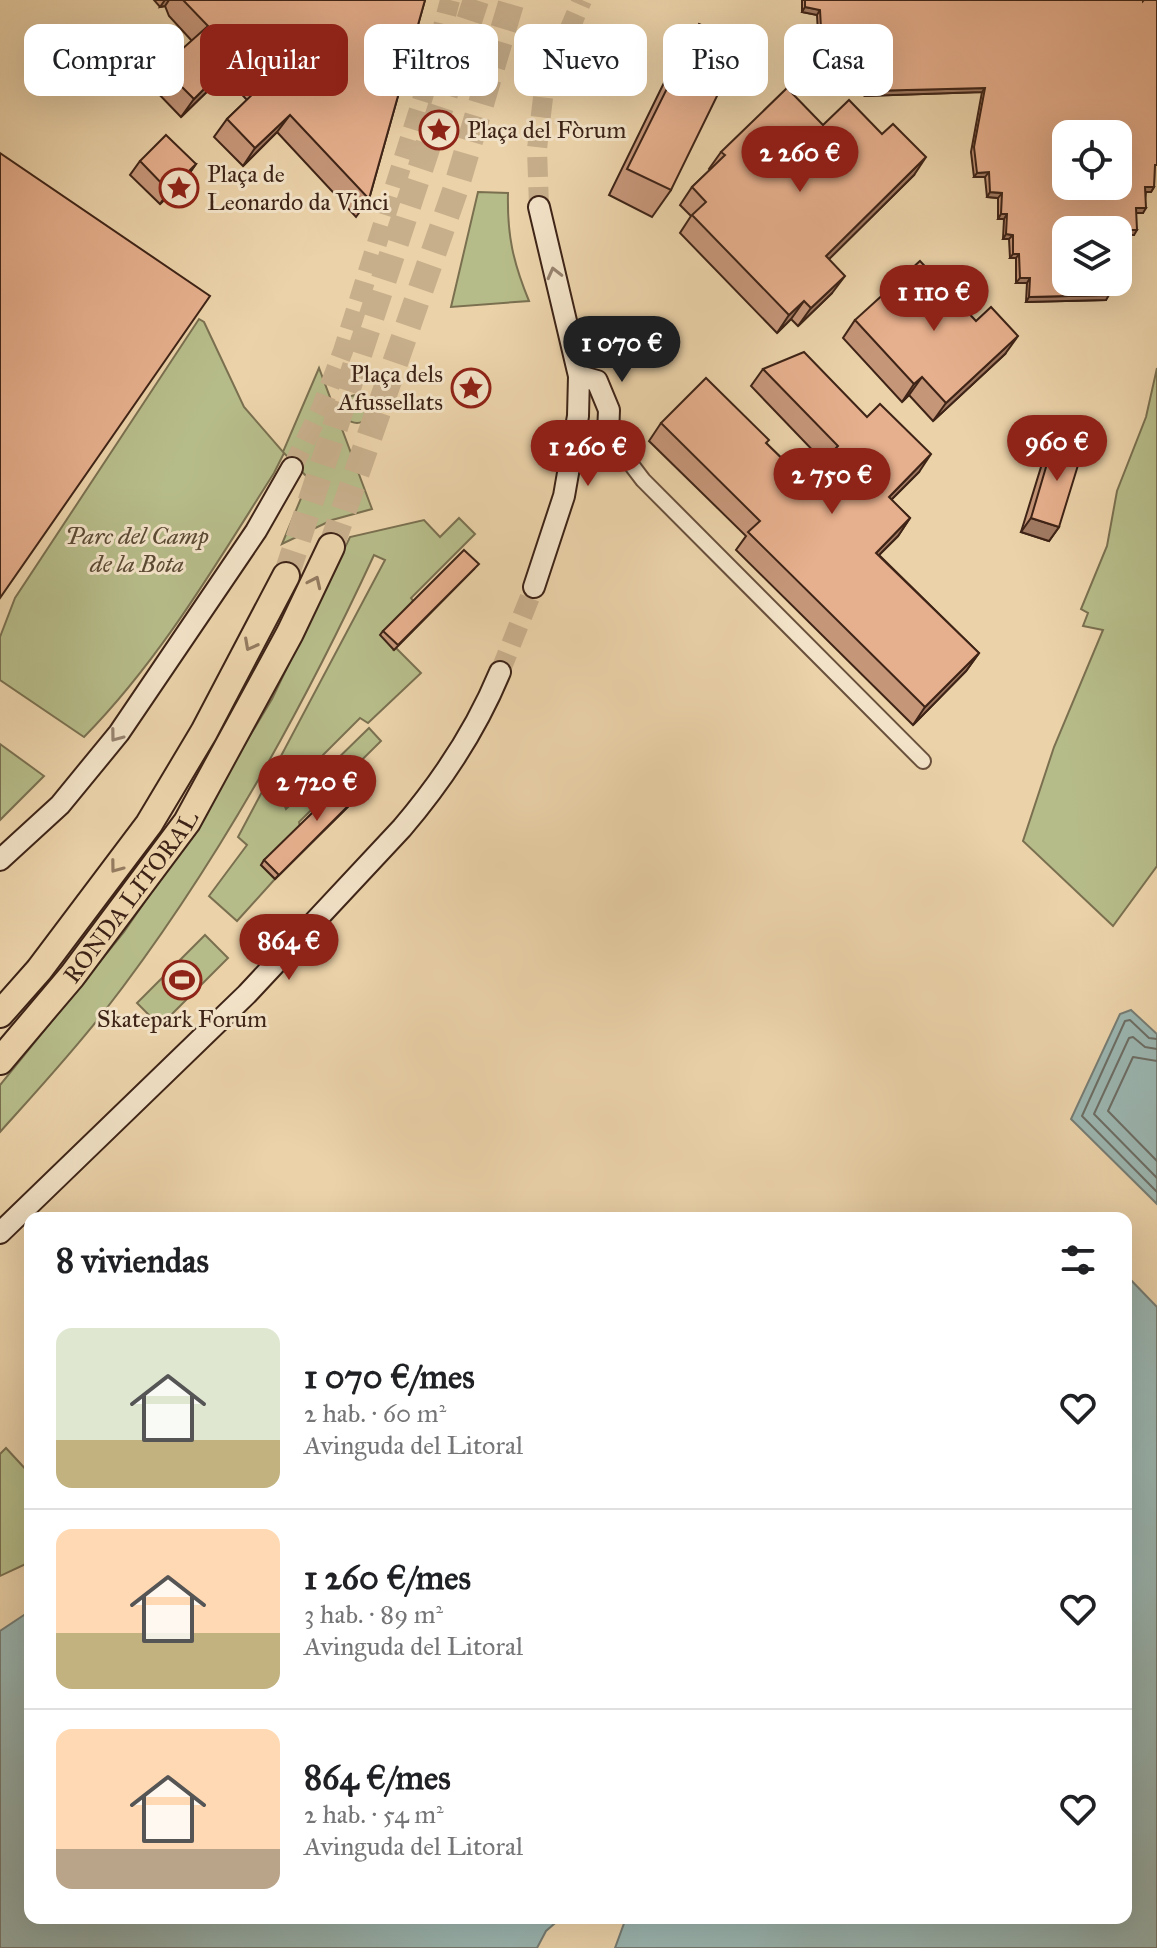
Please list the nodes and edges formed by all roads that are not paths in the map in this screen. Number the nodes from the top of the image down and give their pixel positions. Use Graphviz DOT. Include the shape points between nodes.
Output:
graph roads {
  1 [pos="539,207"];
  2 [pos="579,376"];
  3 [pos="608,434"];
  4 [pos="572,458"];
  5 [pos="292,468"];
  6 [pos="331,547"];
  7 [pos="286,576"];
  8 [pos="534,587"];
  9 [pos="500,672"];
  10 [pos="923,761"];
  11 [pos="0,860"];
  12 [pos="0,1014"];
  13 [pos="0,1061"];
  14 [pos="0,1233"];
  2 -- 1 [label="main road, one-way"];
  2 -- 3 [label="main road" via="597,381 609,410"];
  2 -- 4 [label="main road"];
  3 -- 4 [label="main road"];
  3 -- 10 [label="street" via="643,480"];
  4 -- 8 [label="main road"];
  5 -- 11 [label="main road, one-way" via="256,531 119,733 60,805"];
  13 -- 6 [label="highway, RONDA LITORAL, one-way" via="72,976 187,822"];
  7 -- 12 [label="highway, RONDA LITORAL, one-way" via="149,824"];
  9 -- 14 [label="main road" via="464,745 402,828 247,994"];
}
